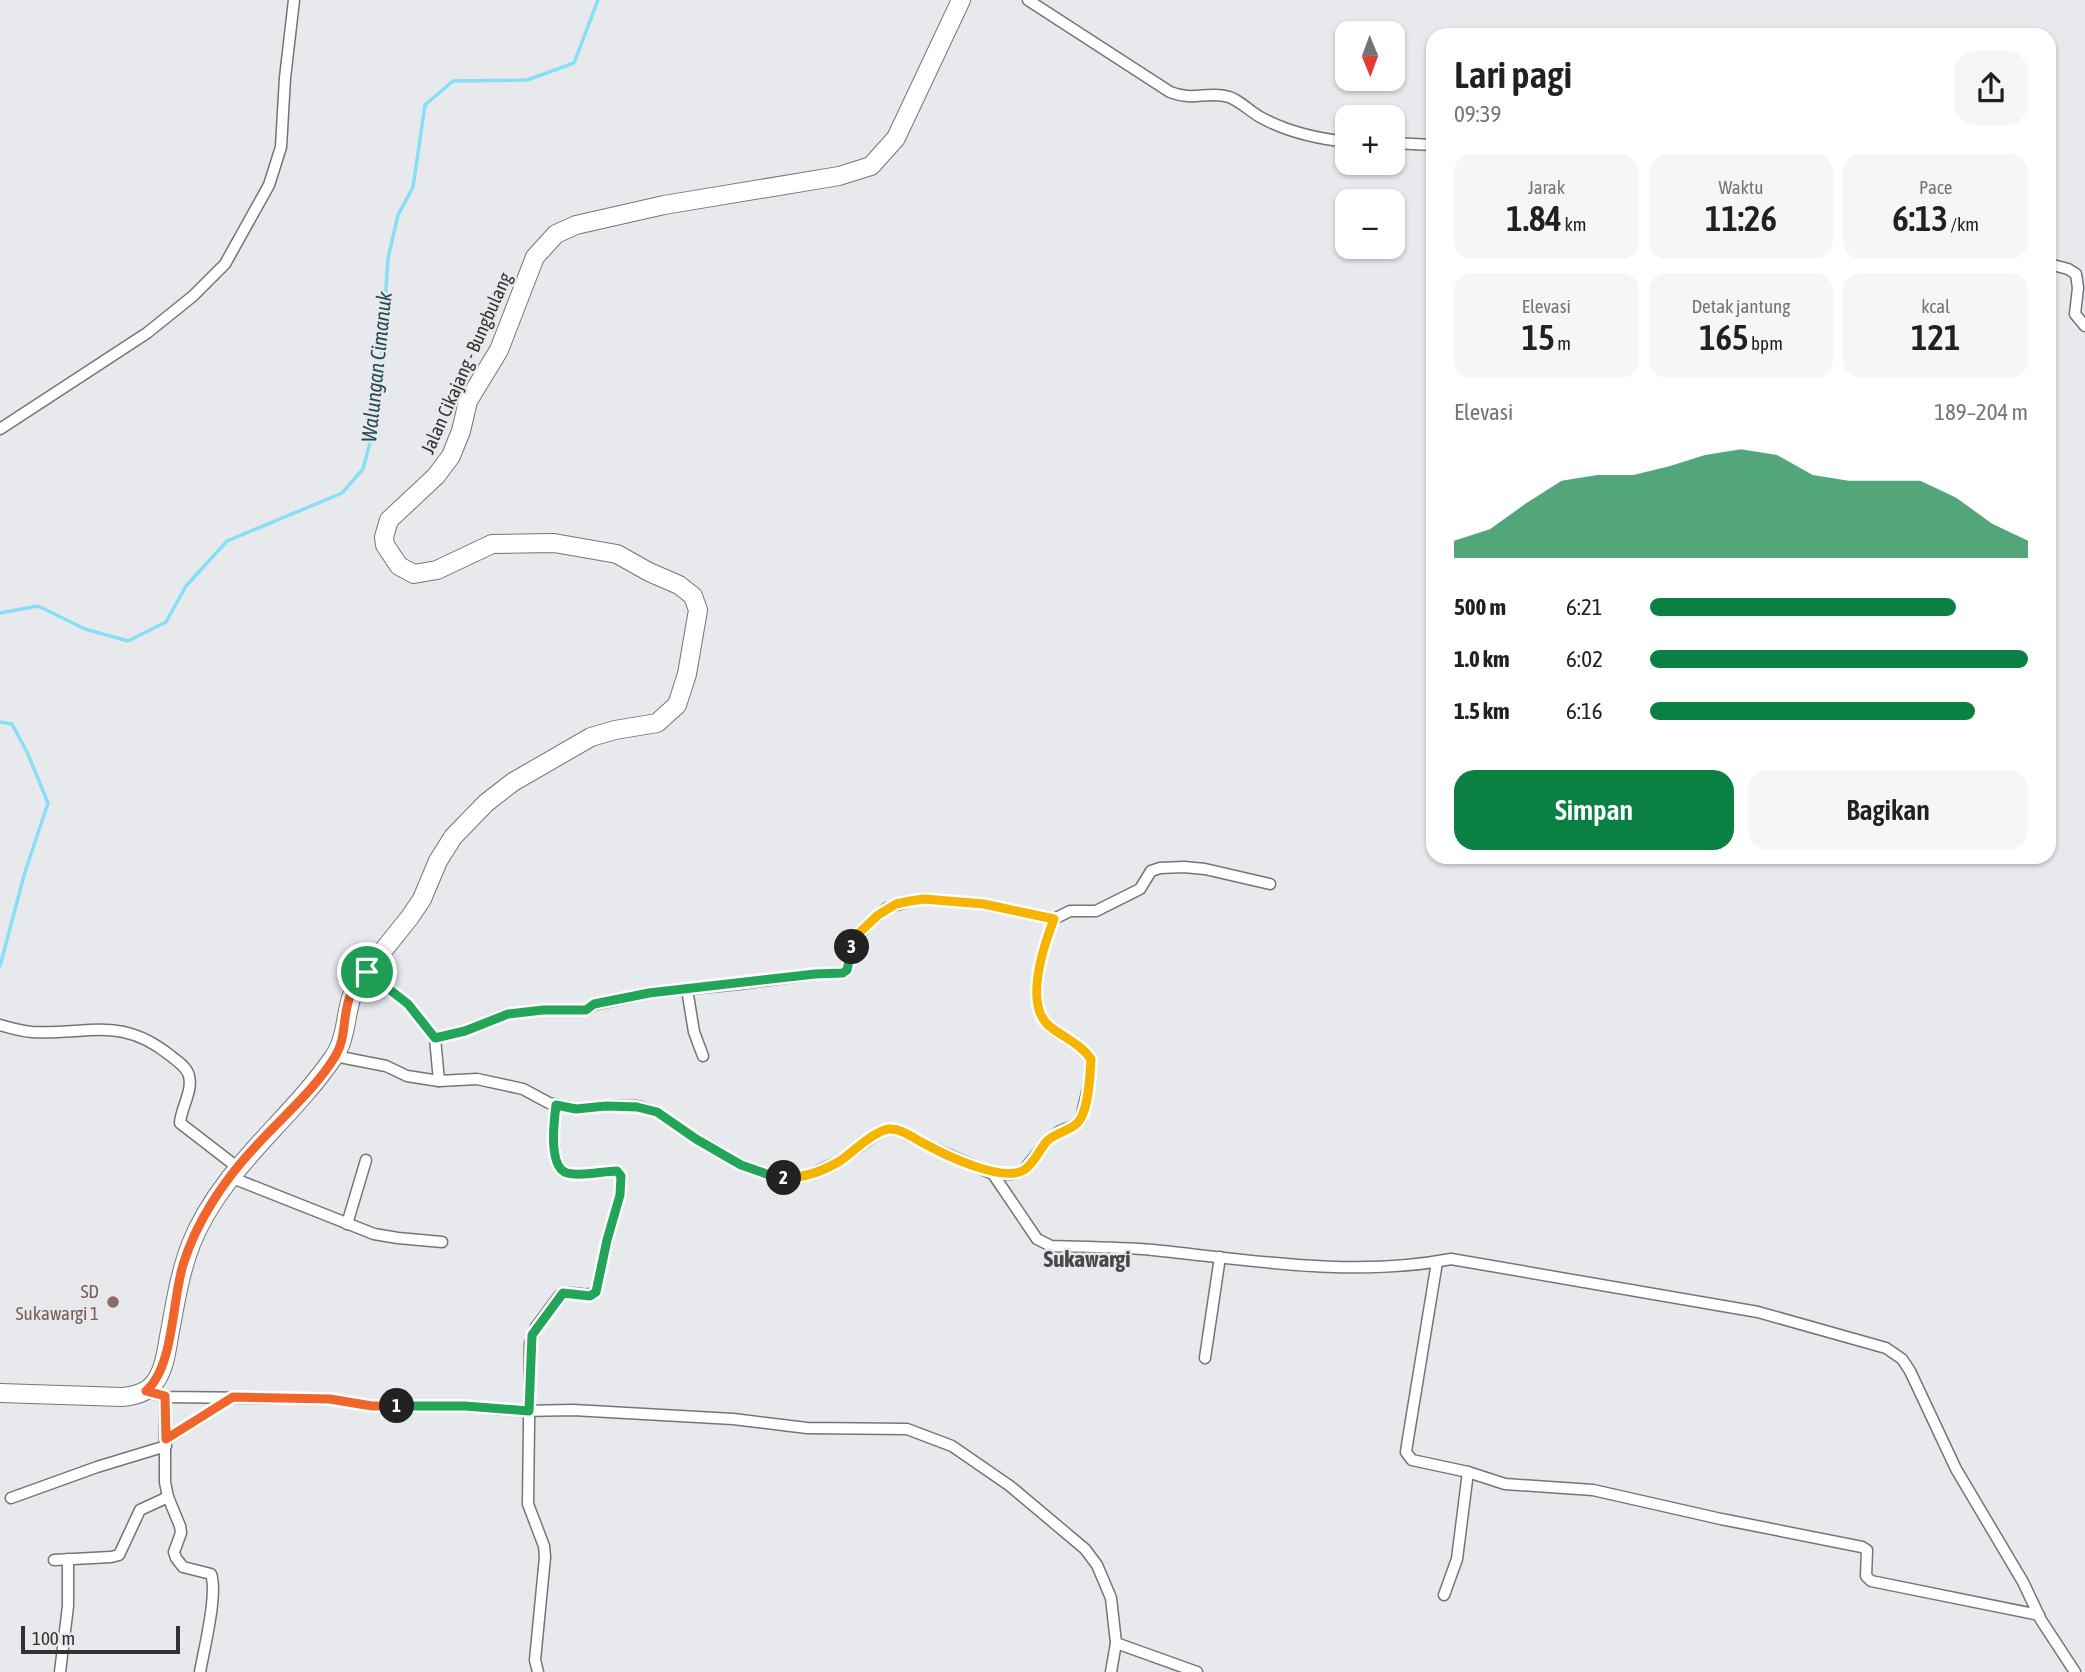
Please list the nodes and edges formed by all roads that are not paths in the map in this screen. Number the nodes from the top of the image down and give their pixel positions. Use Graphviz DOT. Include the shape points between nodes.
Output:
graph roads {
  1 [pos="294,0"];
  2 [pos="961,0"];
  3 [pos="1028,0"];
  4 [pos="1335,139"];
  5 [pos="1405,144"];
  6 [pos="1426,145"];
  7 [pos="2056,266"];
  8 [pos="2085,326"];
  9 [pos="0,429"];
  10 [pos="1270,884"];
  11 [pos="1054,919"];
  12 [pos="367,972"];
  13 [pos="687,989"];
  14 [pos="0,1025"];
  15 [pos="435,1038"];
  16 [pos="335,1056"];
  17 [pos="703,1056"];
  18 [pos="439,1081"];
  19 [pos="556,1105"];
  20 [pos="366,1160"];
  21 [pos="234,1172"];
  22 [pos="993,1174"];
  23 [pos="347,1224"];
  24 [pos="442,1241"];
  25 [pos="1220,1257"];
  26 [pos="1437,1262"];
  27 [pos="1205,1358"];
  28 [pos="146,1391"];
  29 [pos="0,1393"];
  30 [pos="165,1396"];
  31 [pos="233,1397"];
  32 [pos="529,1411"];
  33 [pos="166,1443"];
  34 [pos="1468,1472"];
  35 [pos="168,1497"];
  36 [pos="11,1498"];
  37 [pos="68,1559"];
  38 [pos="54,1560"];
  39 [pos="1444,1595"];
  40 [pos="2039,1615"];
  41 [pos="1116,1643"];
  42 [pos="60,1672"];
  43 [pos="200,1672"];
  44 [pos="538,1672"];
  45 [pos="1111,1672"];
  46 [pos="1197,1672"];
  47 [pos="2075,1672"];
  1 -- 9 [label="street" via="281,147 269,185 225,264 147,333"];
  2 -- 12 [label="main road, Jalan Cikajang - Bungbulang" via="896,138 871,166 781,188 664,205 576,225 556,234 535,257 499,350 468,401 452,456 436,477 396,512 385,529 385,545 394,560 414,574 437,570 492,544 554,543 617,554 694,596 698,610 690,659 677,705 657,723 591,737 486,803 453,837 422,900"];
  3 -- 4 [label="street" via="1170,92 1191,98 1229,97 1270,122"];
  5 -- 6 [label="street"];
  7 -- 8 [label="street" via="2076,274 2075,314"];
  10 -- 11 [label="street" via="1205,869 1160,868 1151,871 1140,889 1096,911 1070,911"];
  11 -- 13 [label="street" via="984,904 910,901 887,908 866,926 853,944 843,973"];
  11 -- 22 [label="street" via="1042,951 1038,1003 1047,1024 1091,1059 1084,1112 1075,1125 1048,1140 1023,1171"];
  12 -- 15 [label="street" via="408,1004"];
  12 -- 16 [label="main road, Jalan Cikajang - Bungbulang" via="351,995 343,1040"];
  13 -- 15 [label="street" via="611,1000 586,1010 508,1014"];
  13 -- 17 [label="street"];
  14 -- 21 [label="street" via="34,1032 123,1030 160,1047 185,1067 190,1079 180,1123"];
  15 -- 18 [label="street"];
  16 -- 18 [label="street"];
  16 -- 21 [label="main road, Jalan Cikajang - Bungbulang" via="297,1105"];
  18 -- 19 [label="street" via="477,1079 523,1089"];
  19 -- 22 [label="street" via="576,1109 637,1107 657,1112 741,1165 778,1178 811,1174 838,1162 888,1129"];
  19 -- 32 [label="street" via="554,1143 559,1168 572,1173 620,1171 620,1195 596,1292 590,1296 563,1293 532,1335"];
  20 -- 23 [label="street"];
  21 -- 23 [label="street"];
  21 -- 28 [label="main road, Jalan Cikajang - Bungbulang" via="193,1240 183,1265 162,1366"];
  22 -- 25 [label="street" via="1037,1239 1051,1246"];
  23 -- 24 [label="street" via="386,1237"];
  25 -- 26 [label="street" via="1343,1268"];
  25 -- 27 [label="street"];
  26 -- 34 [label="street" via="1406,1452 1416,1462"];
  26 -- 40 [label="street" via="1451,1259 1485,1264 1758,1312 1886,1348 1910,1371 1956,1469"];
  28 -- 29 [label="main road" via="122,1397"];
  28 -- 30 [label="street"];
  30 -- 31 [label="street"];
  30 -- 33 [label="street"];
  31 -- 32 [label="street"];
  31 -- 33 [label="street"];
  32 -- 41 [label="street" via="655,1414 807,1428 906,1429 952,1446 1010,1486 1084,1549 1097,1565 1111,1598"];
  32 -- 44 [label="street" via="528,1504 545,1557 535,1660"];
  33 -- 35 [label="street"];
  33 -- 36 [label="street"];
  34 -- 39 [label="street" via="1457,1559"];
  34 -- 40 [label="street" via="1505,1484 1593,1490 1862,1546 1867,1550 1866,1576 1871,1581"];
  35 -- 37 [label="street" via="140,1510 119,1555"];
  35 -- 43 [label="street" via="181,1532 176,1558 183,1567 211,1574 213,1580"];
  37 -- 38 [label="street"];
  37 -- 42 [label="street"];
  40 -- 47 [label="street"];
  41 -- 45 [label="street"];
  41 -- 46 [label="street"];
}
